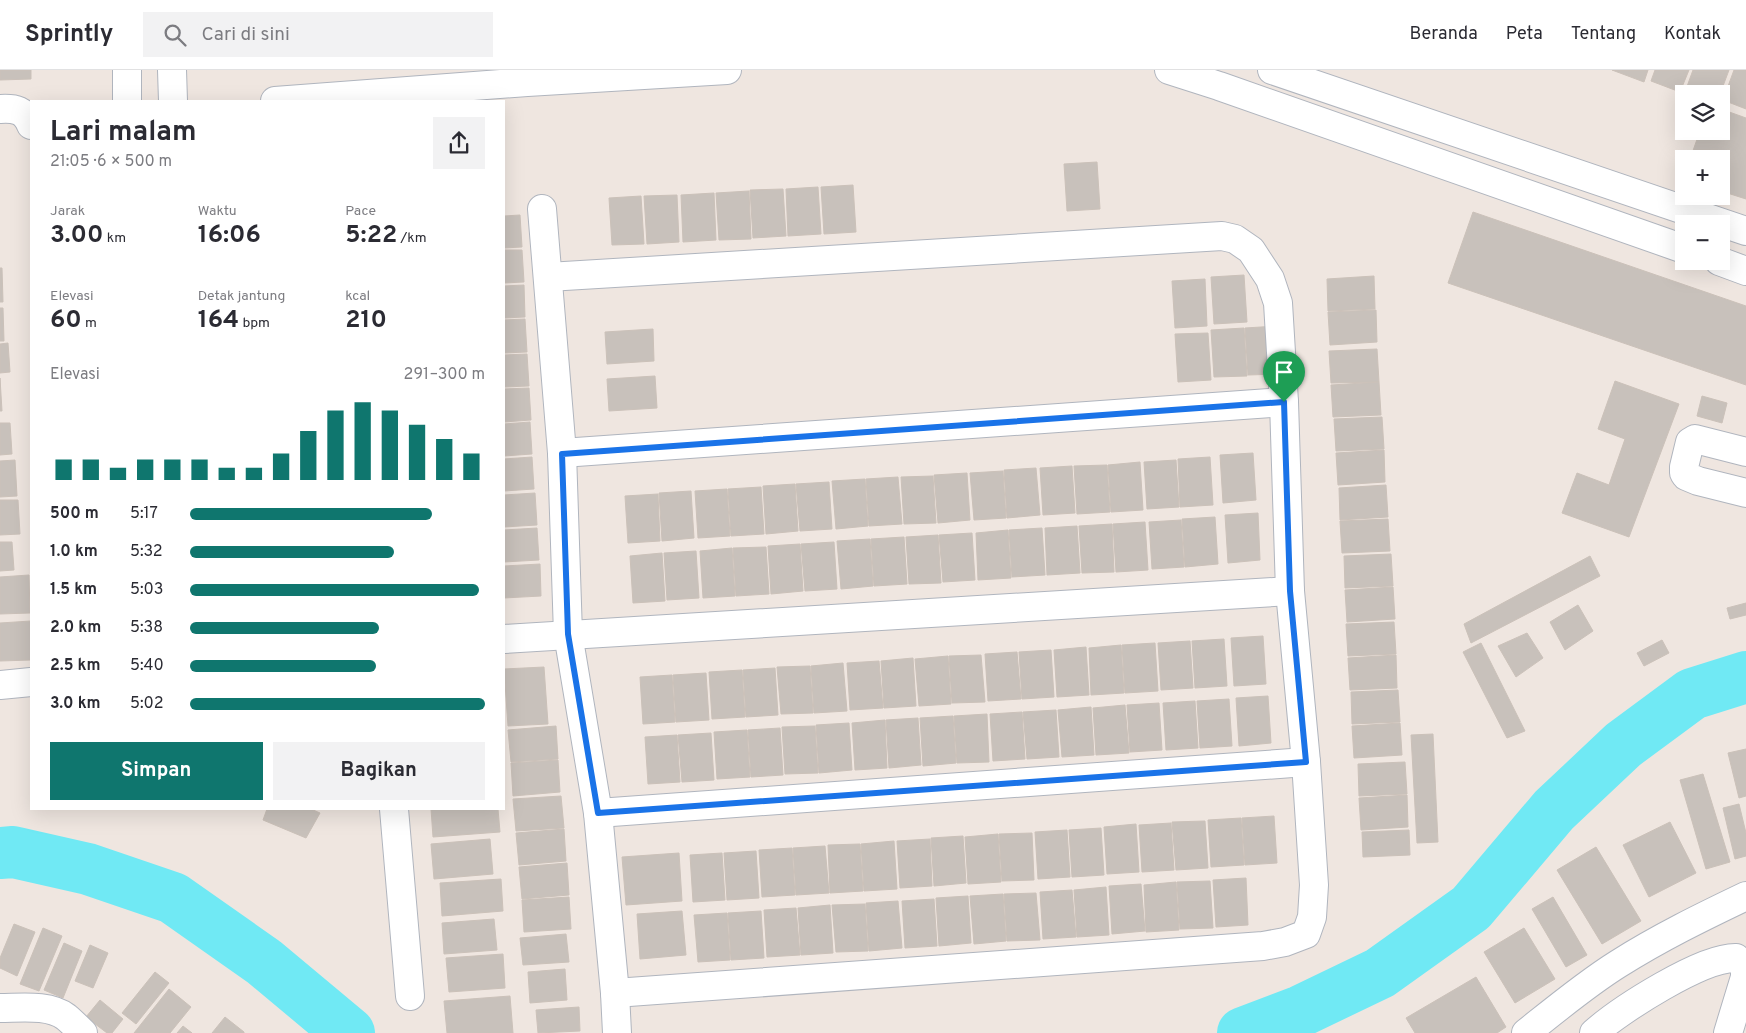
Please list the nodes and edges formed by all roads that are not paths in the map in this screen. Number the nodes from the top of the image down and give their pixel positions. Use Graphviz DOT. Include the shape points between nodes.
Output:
graph roads {
  1 [pos="127,70"];
  2 [pos="172,70"];
  3 [pos="727,70"];
  4 [pos="1169,70"];
  5 [pos="1272,70"];
  6 [pos="526,76"];
  7 [pos="127,100"];
  8 [pos="173,100"];
  9 [pos="285,100"];
  10 [pos="0,109"];
  11 [pos="30,123"];
  12 [pos="1616,187"];
  13 [pos="542,209"];
  14 [pos="1604,221"];
  15 [pos="1746,231"];
  16 [pos="1675,246"];
  17 [pos="1730,265"];
  18 [pos="1746,271"];
  19 [pos="548,277"];
  20 [pos="1284,402"];
  21 [pos="1746,452"];
  22 [pos="562,454"];
  23 [pos="1746,493"];
  24 [pos="1290,591"];
  25 [pos="568,634"];
  26 [pos="505,639"];
  27 [pos="30,682"];
  28 [pos="0,685"];
  29 [pos="1306,762"];
  30 [pos="394,810"];
  31 [pos="598,813"];
  32 [pos="1746,896"];
  33 [pos="615,993"];
  34 [pos="410,996"];
  35 [pos="0,1008"];
  36 [pos="83,1033"];
  37 [pos="617,1033"];
  38 [pos="1526,1033"];
  39 [pos="1594,1033"];
  40 [pos="1728,1033"];
  1 -- 7 [label="street"];
  2 -- 8 [label="street"];
  3 -- 6 [label="street"];
  4 -- 14 [label="street"];
  5 -- 12 [label="street"];
  6 -- 9 [label="street"];
  10 -- 11 [label="street" via="20,110"];
  12 -- 14 [label="street"];
  12 -- 15 [label="street"];
  13 -- 19 [label="street"];
  14 -- 16 [label="street"];
  17 -- 18 [label="street"];
  19 -- 20 [label="street" via="1222,236 1235,238 1257,257 1275,291"];
  19 -- 22 [label="street"];
  20 -- 22 [label="street"];
  20 -- 24 [label="street"];
  21 -- 23 [label="street" via="1695,439 1690,442 1683,470 1686,476 1698,481"];
  22 -- 25 [label="street"];
  24 -- 25 [label="street"];
  24 -- 29 [label="street"];
  25 -- 26 [label="street"];
  25 -- 31 [label="street"];
  27 -- 28 [label="street"];
  29 -- 31 [label="street"];
  29 -- 33 [label="street" via="1314,904 1306,934 1285,942"];
  30 -- 34 [label="street"];
  31 -- 33 [label="street"];
  32 -- 38 [label="street" via="1617,964"];
  33 -- 37 [label="street"];
  35 -- 36 [label="street" via="54,1011 65,1016"];
  39 -- 40 [label="street" via="1637,1002 1690,971 1726,958 1736,958 1745,966 1745,977"];
}
